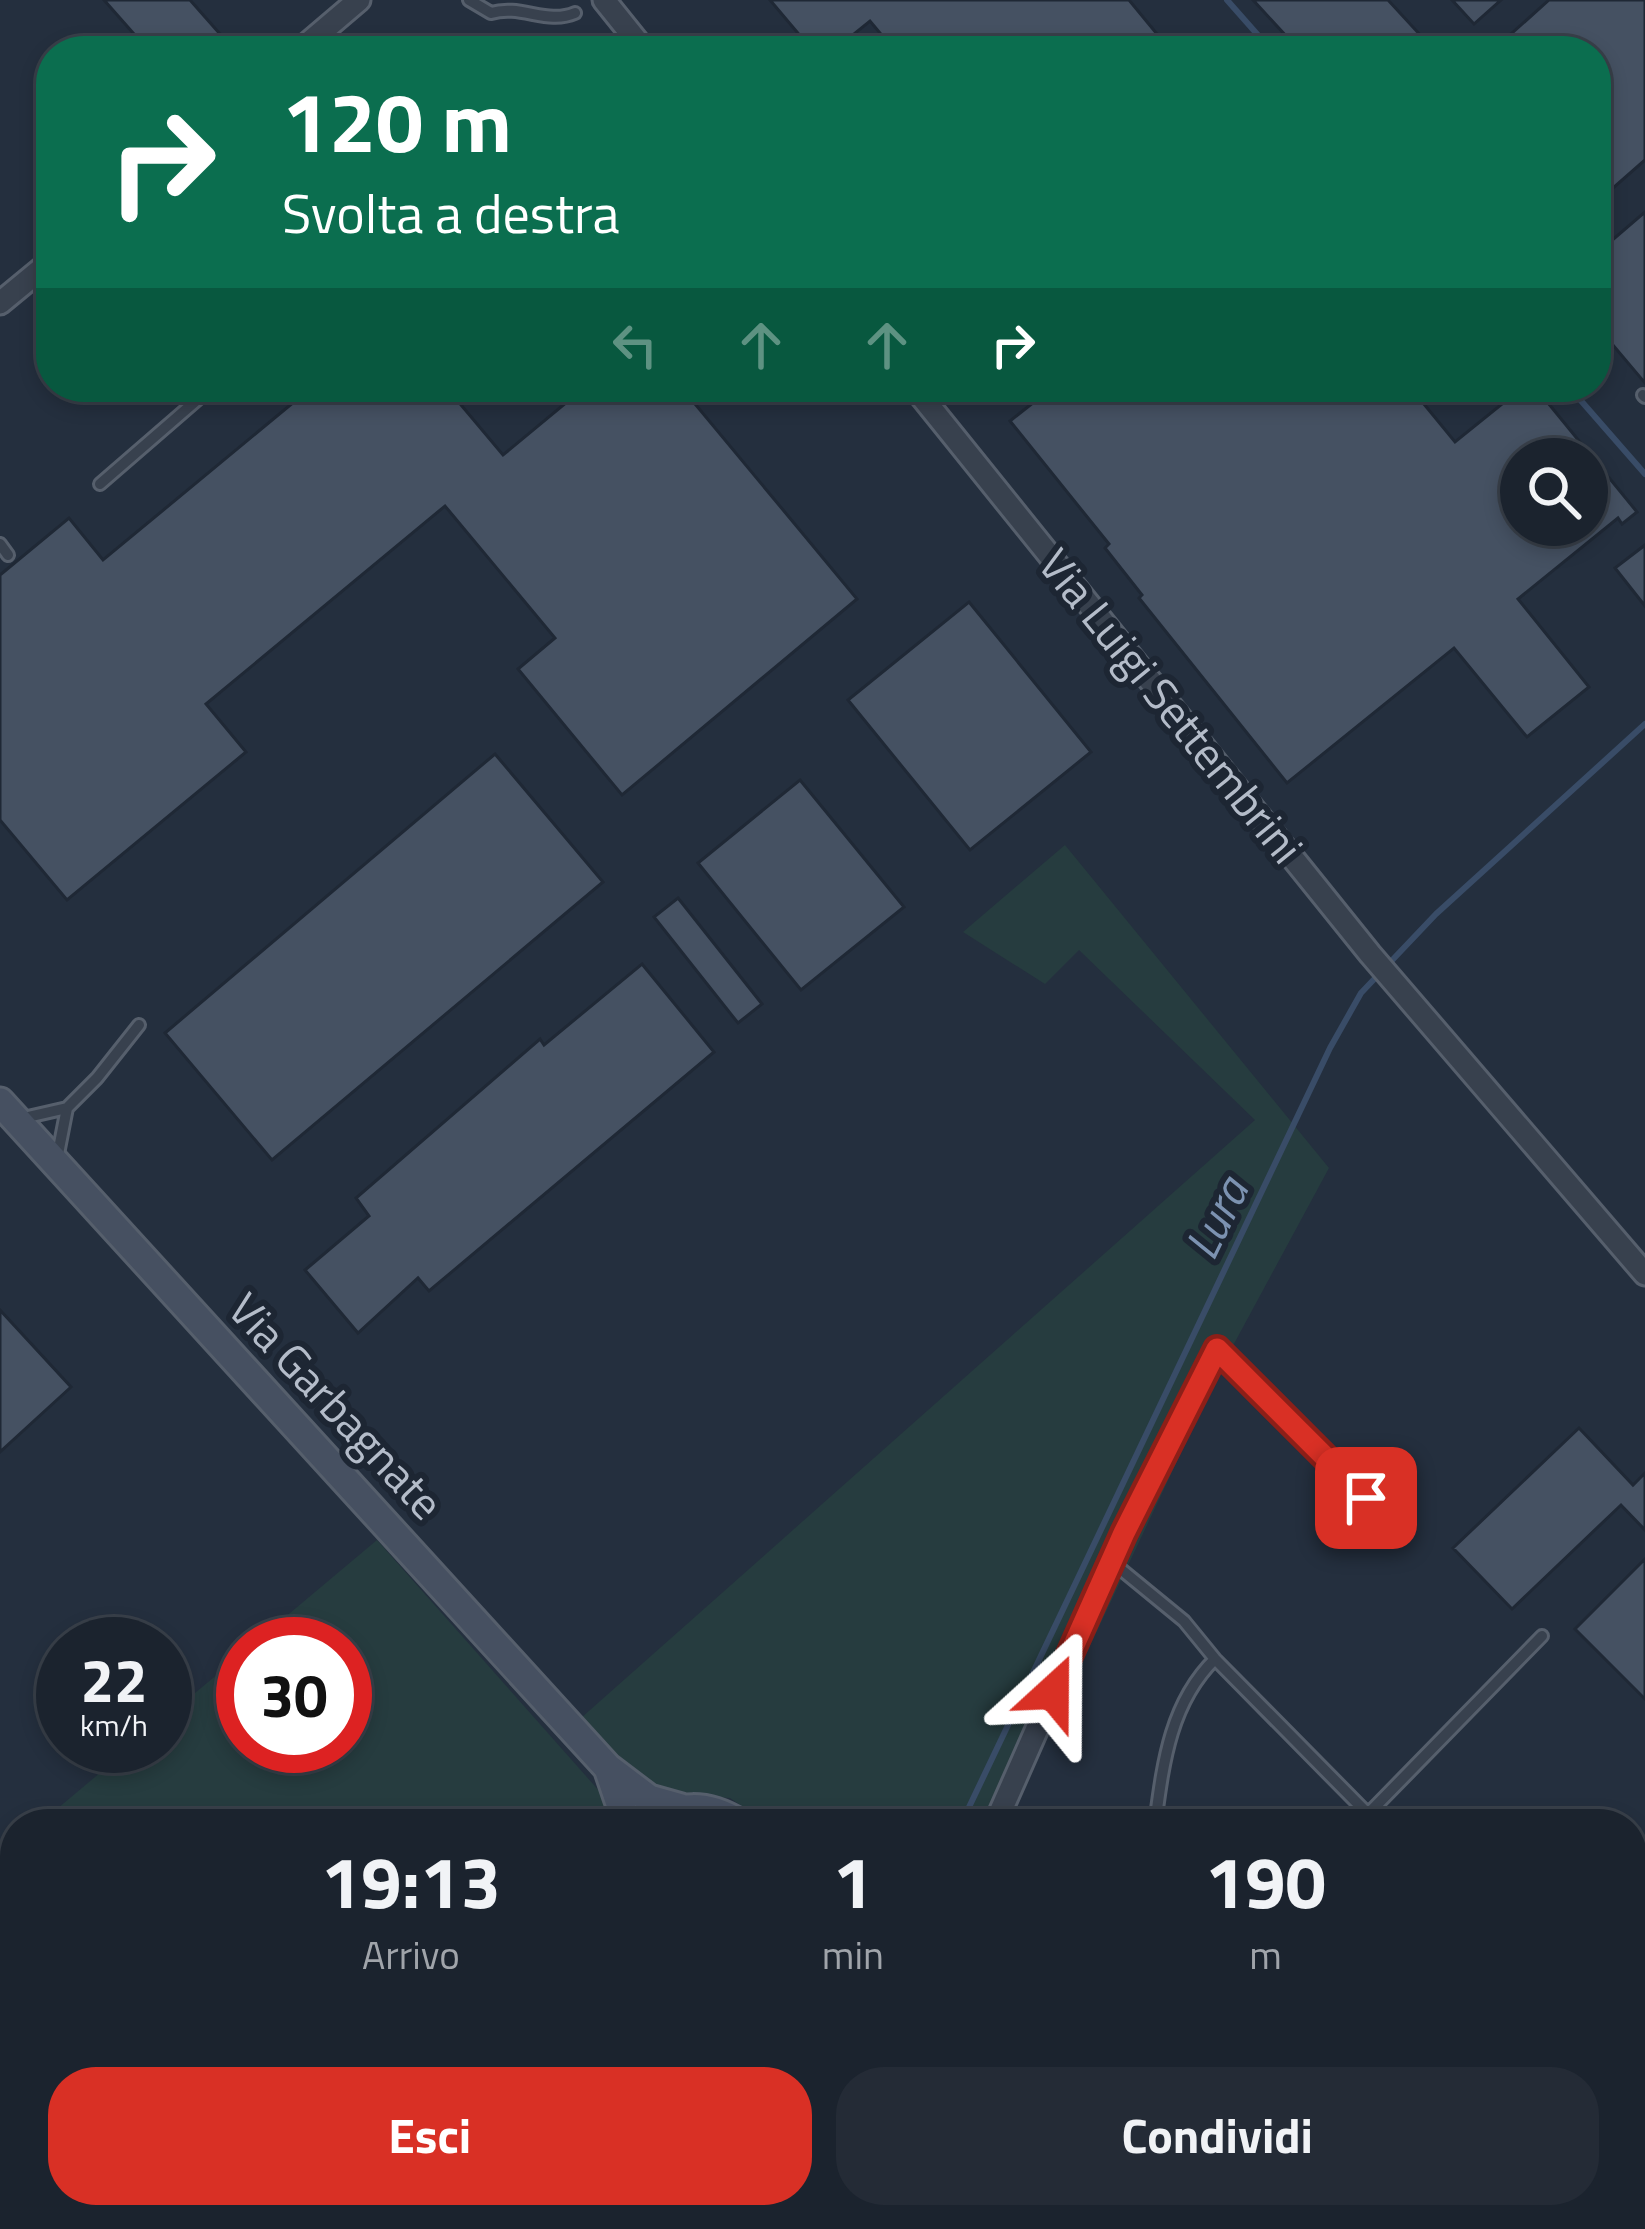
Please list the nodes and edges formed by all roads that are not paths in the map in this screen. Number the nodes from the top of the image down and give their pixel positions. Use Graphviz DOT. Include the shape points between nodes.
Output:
graph roads {
  1 [pos="358,0"];
  2 [pos="469,0"];
  3 [pos="604,0"];
  4 [pos="575,13"];
  5 [pos="316,36"];
  6 [pos="632,36"];
  7 [pos="36,274"];
  8 [pos="0,304"];
  9 [pos="195,402"];
  10 [pos="926,402"];
  11 [pos="100,484"];
  12 [pos="139,1025"];
  13 [pos="67,1108"];
  14 [pos="8,1111"];
  15 [pos="56,1163"];
  16 [pos="1645,1274"];
  17 [pos="1217,1349"];
  18 [pos="1396,1528"];
  19 [pos="1111,1561"];
  20 [pos="1542,1636"];
  21 [pos="1215,1659"];
  22 [pos="608,1768"];
  23 [pos="682,1808"];
  24 [pos="622,1809"];
  25 [pos="706,1809"];
  26 [pos="1002,1809"];
  27 [pos="1158,1809"];
  28 [pos="1363,1809"];
  29 [pos="1373,1809"];
  1 -- 5 [label="street"];
  2 -- 4 [label="lane" via="491,13 509,8 559,20"];
  3 -- 6 [label="street"];
  7 -- 8 [label="street"];
  9 -- 11 [label="lane"];
  10 -- 16 [label="street, Via Luigi Settembrini" via="1370,954"];
  12 -- 13 [label="lane"];
  13 -- 14 [label="lane"];
  13 -- 15 [label="lane"];
  14 -- 15 [label="street, Via Garbagnate"];
  15 -- 22 [label="street, Via Garbagnate"];
  17 -- 18 [label="lane"];
  17 -- 19 [label="street"];
  19 -- 21 [label="lane" via="1172,1610"];
  19 -- 26 [label="street"];
  20 -- 29 [label="lane"];
  21 -- 27 [label="lane" via="1173,1719"];
  21 -- 28 [label="lane"];
  22 -- 23 [label="street, Via Garbagnate" via="649,1799"];
  22 -- 24 [label="street, Via Garbagnate"];
  23 -- 25 [label="street, Via Garbagnate"];
}
